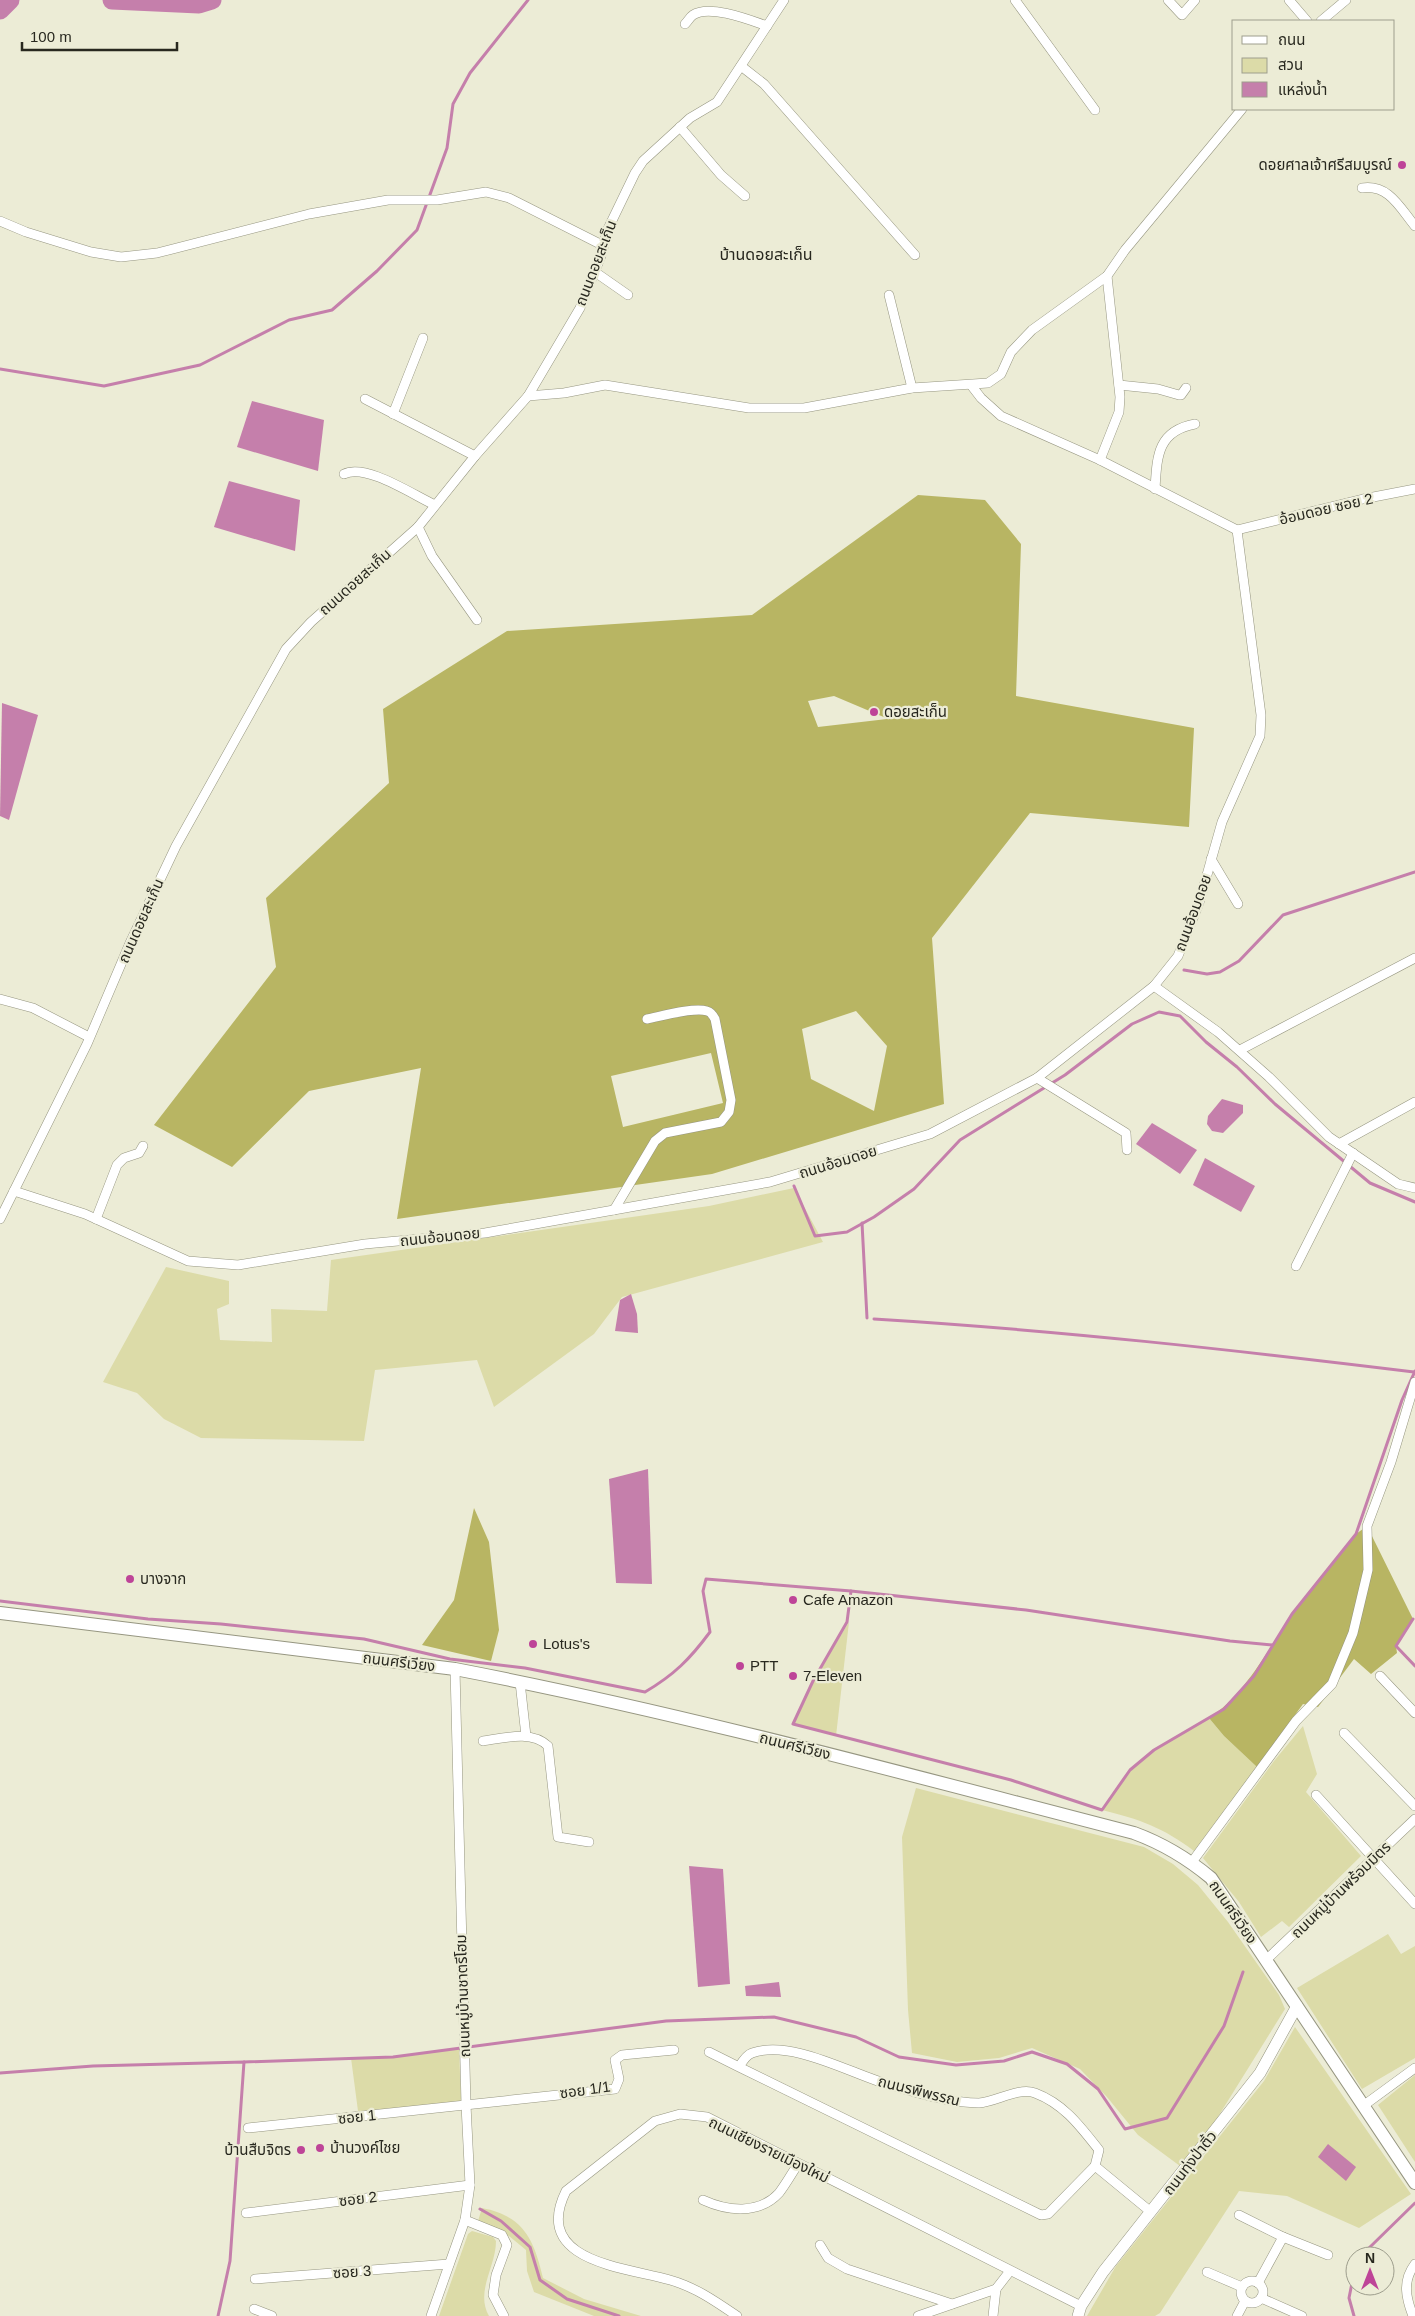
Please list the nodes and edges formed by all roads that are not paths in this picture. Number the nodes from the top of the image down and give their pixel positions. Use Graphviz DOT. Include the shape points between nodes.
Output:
graph roads {
  1 [pos="784,0"];
  2 [pos="1015,0"];
  3 [pos="1168,0"];
  4 [pos="1195,0"];
  5 [pos="1289,0"];
  6 [pos="1346,0"];
  7 [pos="1306,20"];
  8 [pos="1322,20"];
  9 [pos="685,24"];
  10 [pos="767,26"];
  11 [pos="741,66"];
  12 [pos="1095,110"];
  13 [pos="1241,110"];
  14 [pos="680,128"];
  15 [pos="1362,188"];
  16 [pos="745,196"];
  17 [pos="0,221"];
  18 [pos="1415,226"];
  19 [pos="604,246"];
  20 [pos="915,254"];
  21 [pos="595,272"];
  22 [pos="1107,276"];
  23 [pos="628,295"];
  24 [pos="889,295"];
  25 [pos="423,338"];
  26 [pos="971,385"];
  27 [pos="1119,385"];
  28 [pos="912,388"];
  29 [pos="1186,388"];
  30 [pos="528,396"];
  31 [pos="364,399"];
  32 [pos="393,414"];
  33 [pos="1194,424"];
  34 [pos="475,456"];
  35 [pos="1100,460"];
  36 [pos="344,474"];
  37 [pos="1156,489"];
  38 [pos="1415,490"];
  39 [pos="435,505"];
  40 [pos="418,527"];
  41 [pos="1237,530"];
  42 [pos="477,620"];
  43 [pos="1211,859"];
  44 [pos="1238,904"];
  45 [pos="1415,958"];
  46 [pos="1154,986"];
  47 [pos="0,999"];
  48 [pos="647,1019"];
  49 [pos="89,1037"];
  50 [pos="1240,1050"];
  51 [pos="1037,1078"];
  52 [pos="1415,1102"];
  53 [pos="1339,1144"];
  54 [pos="143,1146"];
  55 [pos="1128,1150"];
  56 [pos="1353,1153"];
  57 [pos="1415,1188"];
  58 [pos="14,1191"];
  59 [pos="614,1210"];
  60 [pos="0,1219"];
  61 [pos="96,1219"];
  62 [pos="1296,1266"];
  63 [pos="1415,1382"];
  64 [pos="0,1614"];
  65 [pos="455,1669"];
  66 [pos="1380,1676"];
  67 [pos="520,1682"];
  68 [pos="1415,1713"];
  69 [pos="1344,1733"];
  70 [pos="526,1736"];
  71 [pos="483,1741"];
  72 [pos="1316,1795"];
  73 [pos="1415,1806"];
  74 [pos="1415,1819"];
  75 [pos="589,1842"];
  76 [pos="1373,1858"];
  77 [pos="1192,1862"];
  78 [pos="1415,1904"];
  79 [pos="1266,1960"];
  80 [pos="1297,2006"];
  81 [pos="674,2050"];
  82 [pos="709,2052"];
  83 [pos="739,2066"];
  84 [pos="1415,2068"];
  85 [pos="466,2105"];
  86 [pos="1364,2106"];
  87 [pos="248,2128"];
  88 [pos="798,2164"];
  89 [pos="1095,2166"];
  90 [pos="1415,2183"];
  91 [pos="470,2185"];
  92 [pos="703,2200"];
  93 [pos="246,2212"];
  94 [pos="1151,2212"];
  95 [pos="1239,2215"];
  96 [pos="464,2220"];
  97 [pos="1284,2237"];
  98 [pos="820,2245"];
  99 [pos="1328,2255"];
  100 [pos="449,2264"];
  101 [pos="1415,2264"];
  102 [pos="1010,2271"];
  103 [pos="1207,2272"];
  104 [pos="255,2279"];
  105 [pos="1258,2283"];
  106 [pos="1242,2288"];
  107 [pos="996,2289"];
  108 [pos="1261,2298"];
  109 [pos="1245,2301"];
  110 [pos="952,2304"];
  111 [pos="254,2309"];
  112 [pos="1080,2311"];
  113 [pos="272,2316"];
  114 [pos="431,2316"];
  115 [pos="504,2316"];
  116 [pos="737,2316"];
  117 [pos="918,2316"];
  118 [pos="993,2316"];
  119 [pos="1237,2316"];
  120 [pos="1302,2316"];
  121 [pos="1413,2316"];
  1 -- 10 [label="street, ถนนดอยสะเก็น"];
  2 -- 12 [label="street"];
  3 -- 4 [label="street" via="1182,15"];
  5 -- 7 [label="street"];
  6 -- 8 [label="street"];
  9 -- 10 [label="street" via="694,14 705,12 731,14"];
  10 -- 11 [label="street, ถนนดอยสะเก็น"];
  11 -- 14 [label="street, ถนนดอยสะเก็น" via="717,102"];
  11 -- 20 [label="street" via="764,84"];
  13 -- 22 [label="street"];
  14 -- 16 [label="street" via="721,175"];
  14 -- 19 [label="street, ถนนดอยสะเก็น" via="644,161 636,173 606,232"];
  15 -- 18 [label="street" via="1379,188 1388,193"];
  17 -- 19 [label="street" via="82,249 121,257 158,253 309,214 388,200 437,200 486,192 509,198"];
  19 -- 21 [label="street, ถนนดอยสะเก็น"];
  21 -- 23 [label="street"];
  21 -- 30 [label="street, ถนนดอยสะเก็น" via="564,338"];
  22 -- 26 [label="street" via="1032,330 1011,352 1002,374 988,383"];
  22 -- 27 [label="street"];
  24 -- 28 [label="street"];
  25 -- 32 [label="street"];
  26 -- 28 [label="street"];
  26 -- 35 [label="street" via="1001,416"];
  27 -- 29 [label="street" via="1179,395"];
  27 -- 35 [label="street" via="1119,412"];
  28 -- 30 [label="street" via="804,408 749,408 605,385"];
  30 -- 34 [label="street, ถนนดอยสะเก็น"];
  31 -- 32 [label="street"];
  32 -- 34 [label="street"];
  33 -- 37 [label="street" via="1177,430 1163,441"];
  34 -- 39 [label="street, ถนนดอยสะเก็น"];
  35 -- 37 [label="street"];
  36 -- 39 [label="street" via="354,471 371,474"];
  37 -- 41 [label="street"];
  38 -- 41 [label="street, อ้อมดอย ซอย 2" via="1363,499"];
  39 -- 40 [label="street, ถนนดอยสะเก็น"];
  40 -- 42 [label="street" via="432,556"];
  40 -- 49 [label="street, ถนนดอยสะเก็น" via="311,622 286,649 176,846"];
  41 -- 43 [label="street, ถนนอ้อมดอย" via="1261,715 1260,736 1222,822"];
  43 -- 44 [label="street"];
  43 -- 46 [label="street, ถนนอ้อมดอย" via="1199,903 1178,956"];
  45 -- 50 [label="street"];
  46 -- 50 [label="street"];
  46 -- 51 [label="street, ถนนอ้อมดอย"];
  47 -- 49 [label="street" via="33,1008"];
  48 -- 59 [label="street" via="696,1011 711,1013 715,1019 731,1100 729,1112 721,1122 665,1133 655,1141"];
  49 -- 58 [label="street, ถนนดอยสะเก็น"];
  50 -- 53 [label="street"];
  51 -- 55 [label="street" via="1126,1132"];
  51 -- 59 [label="street, ถนนอ้อมดอย" via="930,1134 770,1182"];
  52 -- 53 [label="street"];
  53 -- 56 [label="street"];
  54 -- 61 [label="street" via="139,1154 124,1158 117,1165"];
  56 -- 57 [label="street" via="1398,1184"];
  56 -- 62 [label="street"];
  58 -- 60 [label="street, ถนนดอยสะเก็น"];
  58 -- 61 [label="street, ถนนอ้อมดอย"];
  59 -- 61 [label="street, ถนนอ้อมดอย" via="485,1233 365,1244 238,1265 188,1261"];
  63 -- 77 [label="street" via="1391,1462 1367,1526 1368,1570 1353,1633 1332,1684 1296,1721"];
  64 -- 65 [label="main road, ถนนศรีเวียง"];
  65 -- 67 [label="main road, ถนนศรีเวียง"];
  65 -- 85 [label="street, ถนนหมู่บ้านชาตรีโฮม"];
  66 -- 68 [label="street"];
  67 -- 70 [label="street"];
  67 -- 77 [label="main road, ถนนศรีเวียง" via="660,1711 1134,1833 1164,1844"];
  69 -- 73 [label="street"];
  70 -- 71 [label="street"];
  70 -- 75 [label="street" via="540,1738 548,1746 558,1837"];
  72 -- 76 [label="street"];
  74 -- 76 [label="street, ถนนหมู่บ้านพร้อมมิตร"];
  76 -- 78 [label="street"];
  76 -- 79 [label="street, ถนนหมู่บ้านพร้อมมิตร"];
  77 -- 79 [label="main road, ถนนศรีเวียง" via="1211,1878"];
  79 -- 80 [label="main road, ถนนศรีเวียง"];
  80 -- 86 [label="main road, ถนนศรีเวียง"];
  80 -- 94 [label="street, ถนนทุ่งป่าติ้ว" via="1260,2073"];
  81 -- 85 [label="street, ซอย 1/1" via="622,2055 616,2060 619,2079 615,2089"];
  82 -- 83 [label="street"];
  83 -- 89 [label="street" via="1042,2215 1048,2214"];
  83 -- 89 [label="street, ถนนรพีพรรณ" via="750,2054 768,2050 797,2053 889,2085 958,2102 982,2103 1033,2092 1062,2107 1074,2119 1099,2150"];
  84 -- 86 [label="street"];
  85 -- 87 [label="street, ซอย 1"];
  85 -- 91 [label="street, ถนนหมู่บ้านชาตรีโฮม"];
  86 -- 90 [label="main road, ถนนศรีเวียง"];
  88 -- 92 [label="street" via="778,2193 766,2203 725,2209"];
  88 -- 102 [label="street, ถนนเชียงรายเมืองใหม่"];
  88 -- 116 [label="street, ถนนเชียงรายเมืองใหม่" via="707,2117 680,2114 655,2121 566,2191 559,2206 557,2222 564,2237 579,2254 606,2265 670,2280 700,2291"];
  89 -- 94 [label="street"];
  91 -- 93 [label="street, ซอย 2"];
  91 -- 96 [label="street, ถนนหมู่บ้านชาตรีโฮม"];
  94 -- 112 [label="street, ถนนทุ่งป่าติ้ว" via="1103,2272"];
  95 -- 97 [label="street"];
  96 -- 100 [label="street, ถนนหมู่บ้านชาตรีโฮม"];
  96 -- 115 [label="street" via="502,2235 507,2245 496,2275 493,2295"];
  97 -- 99 [label="street"];
  97 -- 105 [label="street"];
  98 -- 110 [label="street" via="828,2258 847,2269"];
  100 -- 104 [label="street, ซอย 3"];
  100 -- 114 [label="street, ถนนหมู่บ้านชาตรีโฮม"];
  101 -- 121 [label="street" via="1407,2280 1406,2292"];
  102 -- 107 [label="street"];
  102 -- 112 [label="street, ถนนเชียงรายเมืองใหม่"];
  103 -- 106 [label="street"];
  105 -- 106 [label="street" via="1247,2282"];
  105 -- 108 [label="street" via="1263,2289"];
  106 -- 109 [label="street" via="1241,2295"];
  107 -- 110 [label="street"];
  107 -- 118 [label="street"];
  108 -- 109 [label="street" via="1253,2303"];
  108 -- 120 [label="street"];
  109 -- 119 [label="street"];
  110 -- 117 [label="street"];
  111 -- 113 [label="street"];
}
